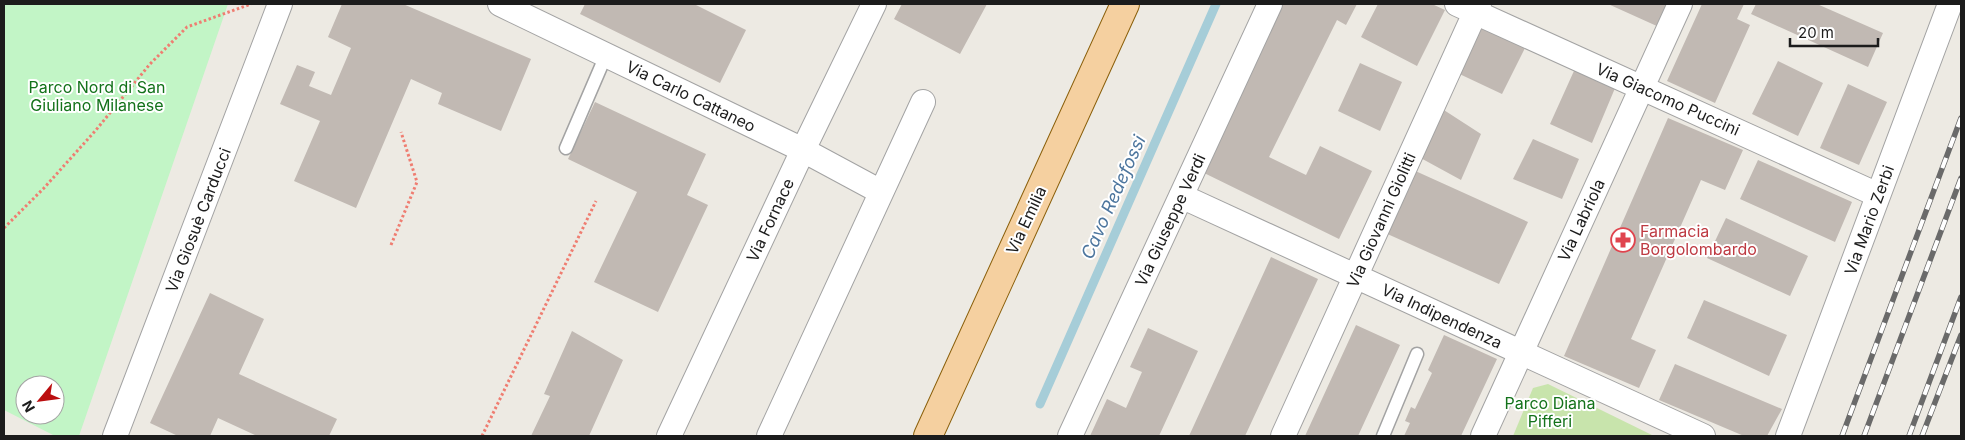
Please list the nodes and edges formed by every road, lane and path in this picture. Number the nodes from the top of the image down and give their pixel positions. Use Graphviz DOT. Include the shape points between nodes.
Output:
graph roads {
  1 [pos="252,4"];
  2 [pos="280,4"];
  3 [pos="500,4"];
  4 [pos="874,4"];
  5 [pos="1125,4"];
  6 [pos="1270,4"];
  7 [pos="1680,4"];
  8 [pos="1950,4"];
  9 [pos="1470,6"];
  10 [pos="606,55"];
  11 [pos="1642,87"];
  12 [pos="923,102"];
  13 [pos="401,132"];
  14 [pos="566,148"];
  15 [pos="803,150"];
  16 [pos="881,192"];
  17 [pos="1878,195"];
  18 [pos="1181,196"];
  19 [pos="596,201"];
  20 [pos="4,228"];
  21 [pos="392,245"];
  22 [pos="1355,276"];
  23 [pos="1521,352"];
  24 [pos="1417,354"];
  25 [pos="115,436"];
  26 [pos="482,436"];
  27 [pos="669,436"];
  28 [pos="769,436"];
  29 [pos="928,436"];
  30 [pos="1070,436"];
  31 [pos="1283,436"];
  32 [pos="1383,436"];
  33 [pos="1482,436"];
  34 [pos="1703,436"];
  35 [pos="1788,436"];
  1 -- 20 [label="path" via="187,27 150,64 44,188"];
  2 -- 25 [label="street, Via Giosuè Carducci"];
  3 -- 10 [label="street, Via Carlo Cattaneo"];
  4 -- 15 [label="street, Via Fornace"];
  5 -- 29 [label="main road, Via Emilia"];
  6 -- 18 [label="street, Via Giuseppe Verdi"];
  7 -- 11 [label="street, Via Labriola"];
  8 -- 17 [label="street, Via Mario Zerbi"];
  9 -- 11 [label="street, Via Giacomo Puccini"];
  9 -- 22 [label="street, Via Giovanni Giolitti"];
  10 -- 14 [label="lane"];
  10 -- 15 [label="street, Via Carlo Cattaneo"];
  11 -- 17 [label="street, Via Giacomo Puccini"];
  11 -- 23 [label="street, Via Labriola"];
  12 -- 16 [label="street"];
  13 -- 21 [label="path" via="417,182"];
  15 -- 16 [label="street, Via Carlo Cattaneo"];
  15 -- 27 [label="street, Via Fornace"];
  16 -- 28 [label="street"];
  17 -- 35 [label="street, Via Mario Zerbi"];
  18 -- 22 [label="street, Via Indipendenza"];
  18 -- 30 [label="street, Via Giuseppe Verdi"];
  19 -- 26 [label="path"];
  22 -- 23 [label="street, Via Indipendenza"];
  22 -- 31 [label="street, Via Giovanni Giolitti"];
  23 -- 33 [label="street, Via Labriola"];
  23 -- 34 [label="street, Via Indipendenza"];
  24 -- 32 [label="lane"];
}
